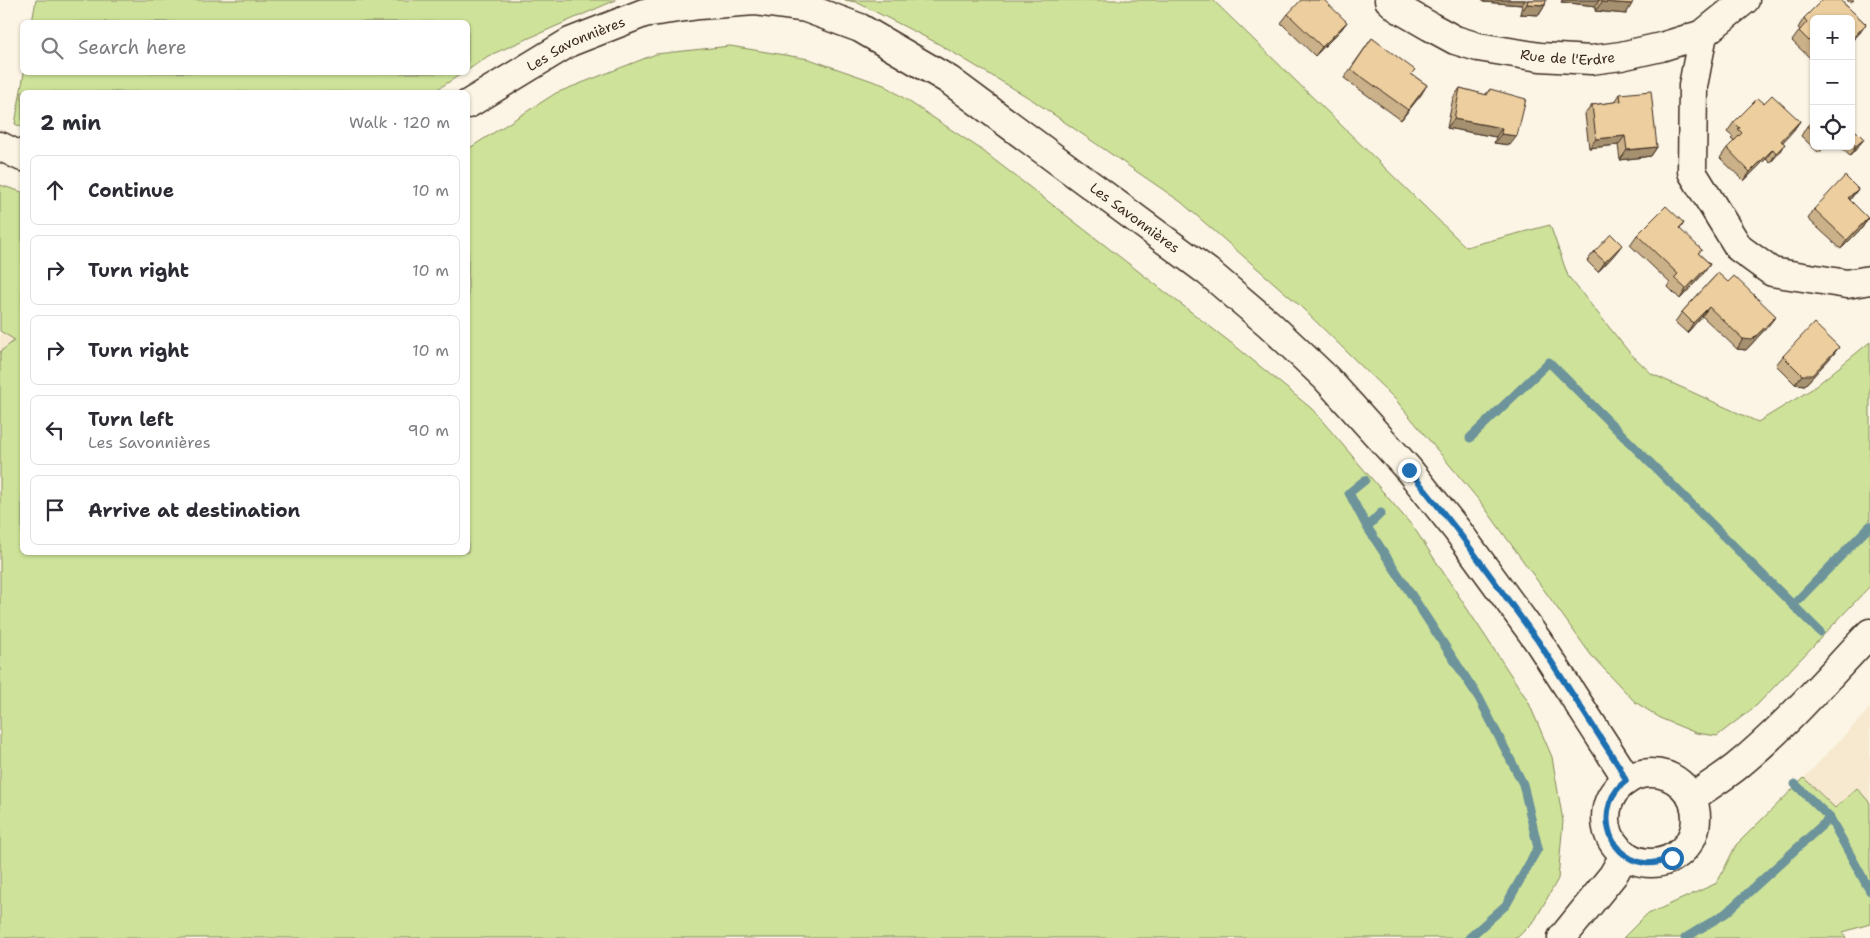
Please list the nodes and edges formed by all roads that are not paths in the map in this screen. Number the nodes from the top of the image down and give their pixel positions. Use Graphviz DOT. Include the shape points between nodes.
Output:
graph roads {
  1 [pos="1389,0"];
  2 [pos="1745,0"];
  3 [pos="1703,34"];
  4 [pos="470,103"];
  5 [pos="0,146"];
  6 [pos="20,156"];
  7 [pos="1870,280"];
  8 [pos="1870,633"];
  9 [pos="1626,781"];
  10 [pos="1692,798"];
  11 [pos="1625,854"];
  12 [pos="1562,938"];
  1 -- 3 [label="street, Rue de l'Erdre" via="1455,40 1540,57 1591,60 1621,56"];
  2 -- 3 [label="street, Rue de l'Erdre"];
  3 -- 7 [label="street" via="1693,86 1692,172 1739,248 1772,272 1847,284"];
  4 -- 9 [label="street, Les Savonnières" via="570,42 644,13 699,4 755,1 806,8 860,28 949,80 1208,272 1326,378 1409,470 1457,530 1538,641"];
  5 -- 6 [label="street"];
  8 -- 10 [label="street" via="1806,701 1736,767"];
  9 -- 10 [label="street" via="1645,773 1659,773 1684,786"];
  9 -- 11 [label="street" via="1612,797 1607,810 1611,838"];
  10 -- 11 [label="street" via="1696,825 1692,839 1683,850 1658,863 1644,862"];
  11 -- 12 [label="street" via="1613,875"];
}
